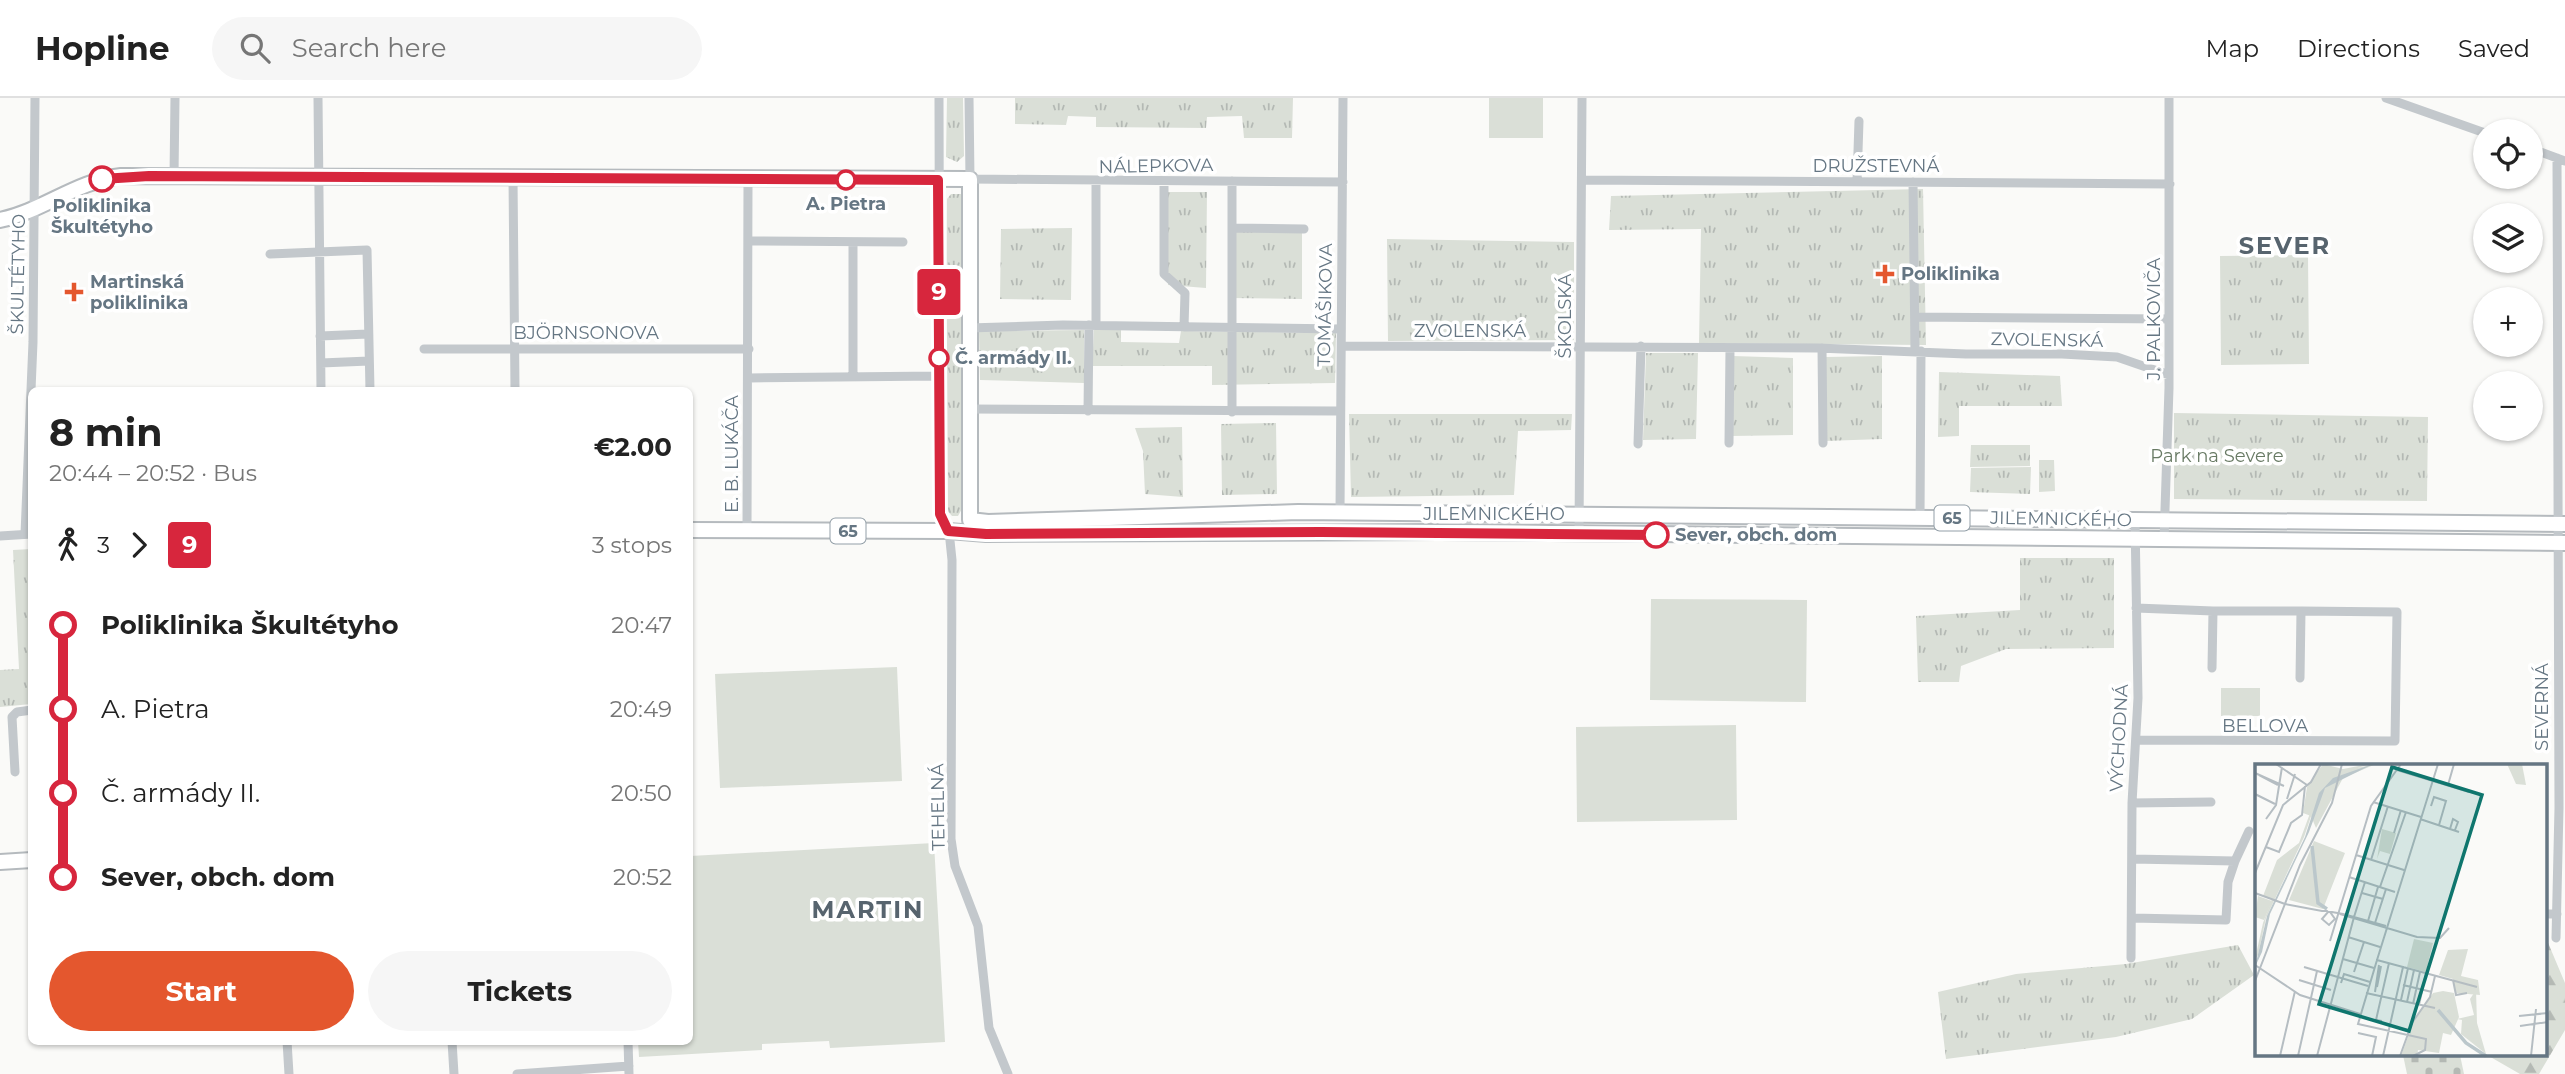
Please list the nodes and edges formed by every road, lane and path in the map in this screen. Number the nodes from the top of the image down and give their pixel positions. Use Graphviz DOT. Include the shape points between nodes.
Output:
graph roads {
  1 [pos="35,98"];
  2 [pos="175,98"];
  3 [pos="318,98"];
  4 [pos="939,98"];
  5 [pos="969,98"];
  6 [pos="1343,98"];
  7 [pos="1583,98"];
  8 [pos="2169,98"];
  9 [pos="2386,98"];
  10 [pos="1859,121"];
  11 [pos="2473,129"];
  12 [pos="2543,153"];
  13 [pos="2561,159"];
  14 [pos="174,176"];
  15 [pos="317,177"];
  16 [pos="513,178"];
  17 [pos="970,179"];
  18 [pos="748,180"];
  19 [pos="938,180"];
  20 [pos="1582,180"];
  21 [pos="1164,181"];
  22 [pos="1232,181"];
  23 [pos="1096,182"];
  24 [pos="1343,182"];
  25 [pos="1857,182"];
  26 [pos="1913,182"];
  27 [pos="2170,184"];
  28 [pos="34,209"];
  29 [pos="0,220"];
  30 [pos="1233,228"];
  31 [pos="1304,229"];
  32 [pos="748,242"];
  33 [pos="853,242"];
  34 [pos="903,242"];
  35 [pos="318,251"];
  36 [pos="270,254"];
  37 [pos="1915,317"];
  38 [pos="2169,319"];
  39 [pos="1093,325"];
  40 [pos="1184,327"];
  41 [pos="969,328"];
  42 [pos="1233,328"];
  43 [pos="1342,329"];
  44 [pos="368,334"];
  45 [pos="320,336"];
  46 [pos="1342,346"];
  47 [pos="1581,346"];
  48 [pos="1641,346"];
  49 [pos="514,348"];
  50 [pos="1822,348"];
  51 [pos="424,349"];
  52 [pos="749,349"];
  53 [pos="1730,349"];
  54 [pos="1918,351"];
  55 [pos="369,361"];
  56 [pos="321,363"];
  57 [pos="2169,375"];
  58 [pos="853,376"];
  59 [pos="939,376"];
  60 [pos="749,378"];
  61 [pos="32,387"];
  62 [pos="321,387"];
  63 [pos="370,387"];
  64 [pos="515,387"];
  65 [pos="969,409"];
  66 [pos="1088,411"];
  67 [pos="1339,411"];
  68 [pos="1232,412"];
  69 [pos="1729,443"];
  70 [pos="1823,443"];
  71 [pos="1638,444"];
  72 [pos="1270,512"];
  73 [pos="1340,512"];
  74 [pos="1579,514"];
  75 [pos="1920,517"];
  76 [pos="970,520"];
  77 [pos="2135,520"];
  78 [pos="2165,520"];
  79 [pos="2562,524"];
  80 [pos="693,530"];
  81 [pos="747,531"];
  82 [pos="948,531"];
  83 [pos="1270,532"];
  84 [pos="28,534"];
  85 [pos="1579,534"];
  86 [pos="0,536"];
  87 [pos="2134,539"];
  88 [pos="2164,540"];
  89 [pos="2561,543"];
  90 [pos="2136,608"];
  91 [pos="2213,611"];
  92 [pos="2301,611"];
  93 [pos="2213,668"];
  94 [pos="2300,678"];
  95 [pos="2562,709"];
  96 [pos="28,711"];
  97 [pos="2136,740"];
  98 [pos="15,772"];
  99 [pos="2211,802"];
  100 [pos="2132,803"];
  101 [pos="2249,831"];
  102 [pos="2132,859"];
  103 [pos="28,860"];
  104 [pos="2235,861"];
  105 [pos="0,862"];
  106 [pos="2548,914"];
  107 [pos="2557,914"];
  108 [pos="2132,918"];
  109 [pos="2556,938"];
  110 [pos="2131,958"];
  111 [pos="287,1045"];
  112 [pos="452,1045"];
  113 [pos="628,1045"];
  114 [pos="629,1070"];
  115 [pos="289,1074"];
  116 [pos="454,1074"];
  117 [pos="517,1074"];
  118 [pos="1008,1074"];
  1 -- 28 [label="street, ŠKULTÉTYHO"];
  2 -- 14 [label="street"];
  3 -- 15 [label="street"];
  4 -- 19 [label="street, TEHELNÁ"];
  5 -- 17 [label="street"];
  6 -- 24 [label="street, TOMÁŠIKOVA"];
  7 -- 20 [label="street, ŠKOLSKÁ"];
  8 -- 27 [label="street, J. PALKOVIČA"];
  9 -- 11 [label="street"];
  10 -- 25 [label="street"];
  12 -- 13 [label="street"];
  13 -- 79 [label="street"];
  14 -- 15 [label="main road"];
  14 -- 28 [label="main road" via="99,179"];
  15 -- 16 [label="main road"];
  15 -- 35 [label="street"];
  16 -- 18 [label="main road"];
  16 -- 49 [label="street"];
  17 -- 19 [label="main road"];
  17 -- 23 [label="street, NÁLEPKOVA"];
  17 -- 41 [label="main road"];
  18 -- 19 [label="main road"];
  18 -- 32 [label="street, E. B. LUKÁČA"];
  19 -- 59 [label="street, TEHELNÁ"];
  20 -- 25 [label="street, DRUŽSTEVNÁ"];
  20 -- 47 [label="street, ŠKOLSKÁ"];
  21 -- 22 [label="street, NÁLEPKOVA"];
  21 -- 23 [label="street, NÁLEPKOVA"];
  21 -- 40 [label="street" via="1164,274 1185,293"];
  22 -- 24 [label="street, NÁLEPKOVA"];
  22 -- 30 [label="street"];
  23 -- 39 [label="street"];
  24 -- 43 [label="street, TOMÁŠIKOVA"];
  25 -- 26 [label="street, DRUŽSTEVNÁ"];
  26 -- 27 [label="street, DRUŽSTEVNÁ"];
  26 -- 37 [label="street"];
  27 -- 38 [label="street, J. PALKOVIČA"];
  28 -- 29 [label="main road"];
  28 -- 61 [label="street, ŠKULTÉTYHO"];
  30 -- 31 [label="street"];
  30 -- 42 [label="street"];
  32 -- 33 [label="street"];
  32 -- 52 [label="street, E. B. LUKÁČA"];
  33 -- 34 [label="street"];
  33 -- 58 [label="street"];
  35 -- 36 [label="street"];
  35 -- 44 [label="street" via="367,250"];
  35 -- 45 [label="street"];
  37 -- 38 [label="street"];
  37 -- 54 [label="street"];
  38 -- 57 [label="street, J. PALKOVIČA"];
  39 -- 40 [label="street"];
  39 -- 41 [label="street"];
  39 -- 66 [label="street"];
  40 -- 42 [label="street"];
  41 -- 65 [label="main road"];
  42 -- 43 [label="street"];
  42 -- 68 [label="street"];
  43 -- 46 [label="street, TOMÁŠIKOVA"];
  44 -- 45 [label="street"];
  44 -- 55 [label="street"];
  45 -- 56 [label="street"];
  46 -- 47 [label="street, ZVOLENSKÁ"];
  46 -- 67 [label="street, TOMÁŠIKOVA"];
  47 -- 48 [label="street, ZVOLENSKÁ"];
  47 -- 74 [label="street, ŠKOLSKÁ"];
  48 -- 53 [label="street, ZVOLENSKÁ"];
  48 -- 71 [label="street"];
  49 -- 51 [label="street, BJÖRNSONOVA"];
  49 -- 52 [label="street, BJÖRNSONOVA"];
  49 -- 64 [label="street"];
  50 -- 53 [label="street, ZVOLENSKÁ"];
  50 -- 54 [label="street, ZVOLENSKÁ"];
  50 -- 70 [label="street"];
  52 -- 60 [label="street, E. B. LUKÁČA"];
  53 -- 69 [label="street"];
  54 -- 57 [label="street, ZVOLENSKÁ" via="2107,356"];
  54 -- 75 [label="street"];
  55 -- 56 [label="street"];
  55 -- 63 [label="street"];
  56 -- 62 [label="street"];
  57 -- 78 [label="street, J. PALKOVIČA"];
  58 -- 59 [label="street, E. B. LUKÁČA"];
  58 -- 60 [label="street, E. B. LUKÁČA"];
  59 -- 82 [label="street, TEHELNÁ" via="940,514"];
  60 -- 81 [label="street, E. B. LUKÁČA"];
  65 -- 66 [label="street"];
  65 -- 76 [label="main road"];
  66 -- 68 [label="street"];
  67 -- 68 [label="street"];
  67 -- 73 [label="street, TOMÁŠIKOVA"];
  72 -- 73 [label="main road, JILEMNICKÉHO / 65"];
  72 -- 76 [label="main road, JILEMNICKÉHO / 65"];
  72 -- 83 [label="street"];
  73 -- 74 [label="main road, JILEMNICKÉHO / 65"];
  74 -- 75 [label="main road, JILEMNICKÉHO / 65"];
  74 -- 85 [label="street, ŠKOLSKÁ"];
  75 -- 77 [label="main road, JILEMNICKÉHO / 65"];
  76 -- 82 [label="main road"];
  77 -- 78 [label="main road, JILEMNICKÉHO / 65"];
  77 -- 87 [label="street, VÝCHODNÁ"];
  78 -- 79 [label="main road, JILEMNICKÉHO / 65"];
  78 -- 88 [label="street, J. PALKOVIČA"];
  79 -- 89 [label="street"];
  80 -- 81 [label="main road, 65"];
  81 -- 82 [label="main road, 65"];
  82 -- 83 [label="main road, JILEMNICKÉHO / 65"];
  82 -- 118 [label="street, TEHELNÁ" via="953,560 951,839 955,866 978,926 989,1028"];
  83 -- 85 [label="main road, JILEMNICKÉHO / 65"];
  84 -- 86 [label="street"];
  85 -- 87 [label="main road, JILEMNICKÉHO / 65"];
  87 -- 88 [label="main road, JILEMNICKÉHO / 65"];
  87 -- 90 [label="street, VÝCHODNÁ"];
  88 -- 89 [label="main road, JILEMNICKÉHO / 65"];
  89 -- 95 [label="street, SEVERNÁ"];
  90 -- 91 [label="street"];
  90 -- 97 [label="street, VÝCHODNÁ"];
  91 -- 92 [label="street"];
  91 -- 93 [label="street"];
  92 -- 94 [label="street"];
  92 -- 97 [label="street, BELLOVA" via="2397,612 2395,741"];
  95 -- 107 [label="street, SEVERNÁ"];
  96 -- 98 [label="street" via="12,717"];
  97 -- 100 [label="street, VÝCHODNÁ"];
  99 -- 100 [label="street"];
  100 -- 102 [label="street, VÝCHODNÁ"];
  101 -- 104 [label="street"];
  102 -- 104 [label="street"];
  102 -- 108 [label="street, VÝCHODNÁ"];
  103 -- 105 [label="main road"];
  104 -- 108 [label="street" via="2228,882 2226,920"];
  106 -- 107 [label="street"];
  107 -- 109 [label="street, SEVERNÁ"];
  108 -- 110 [label="street, VÝCHODNÁ"];
  111 -- 115 [label="street"];
  112 -- 116 [label="street"];
  113 -- 114 [label="street"];
  114 -- 117 [label="street"];
}
